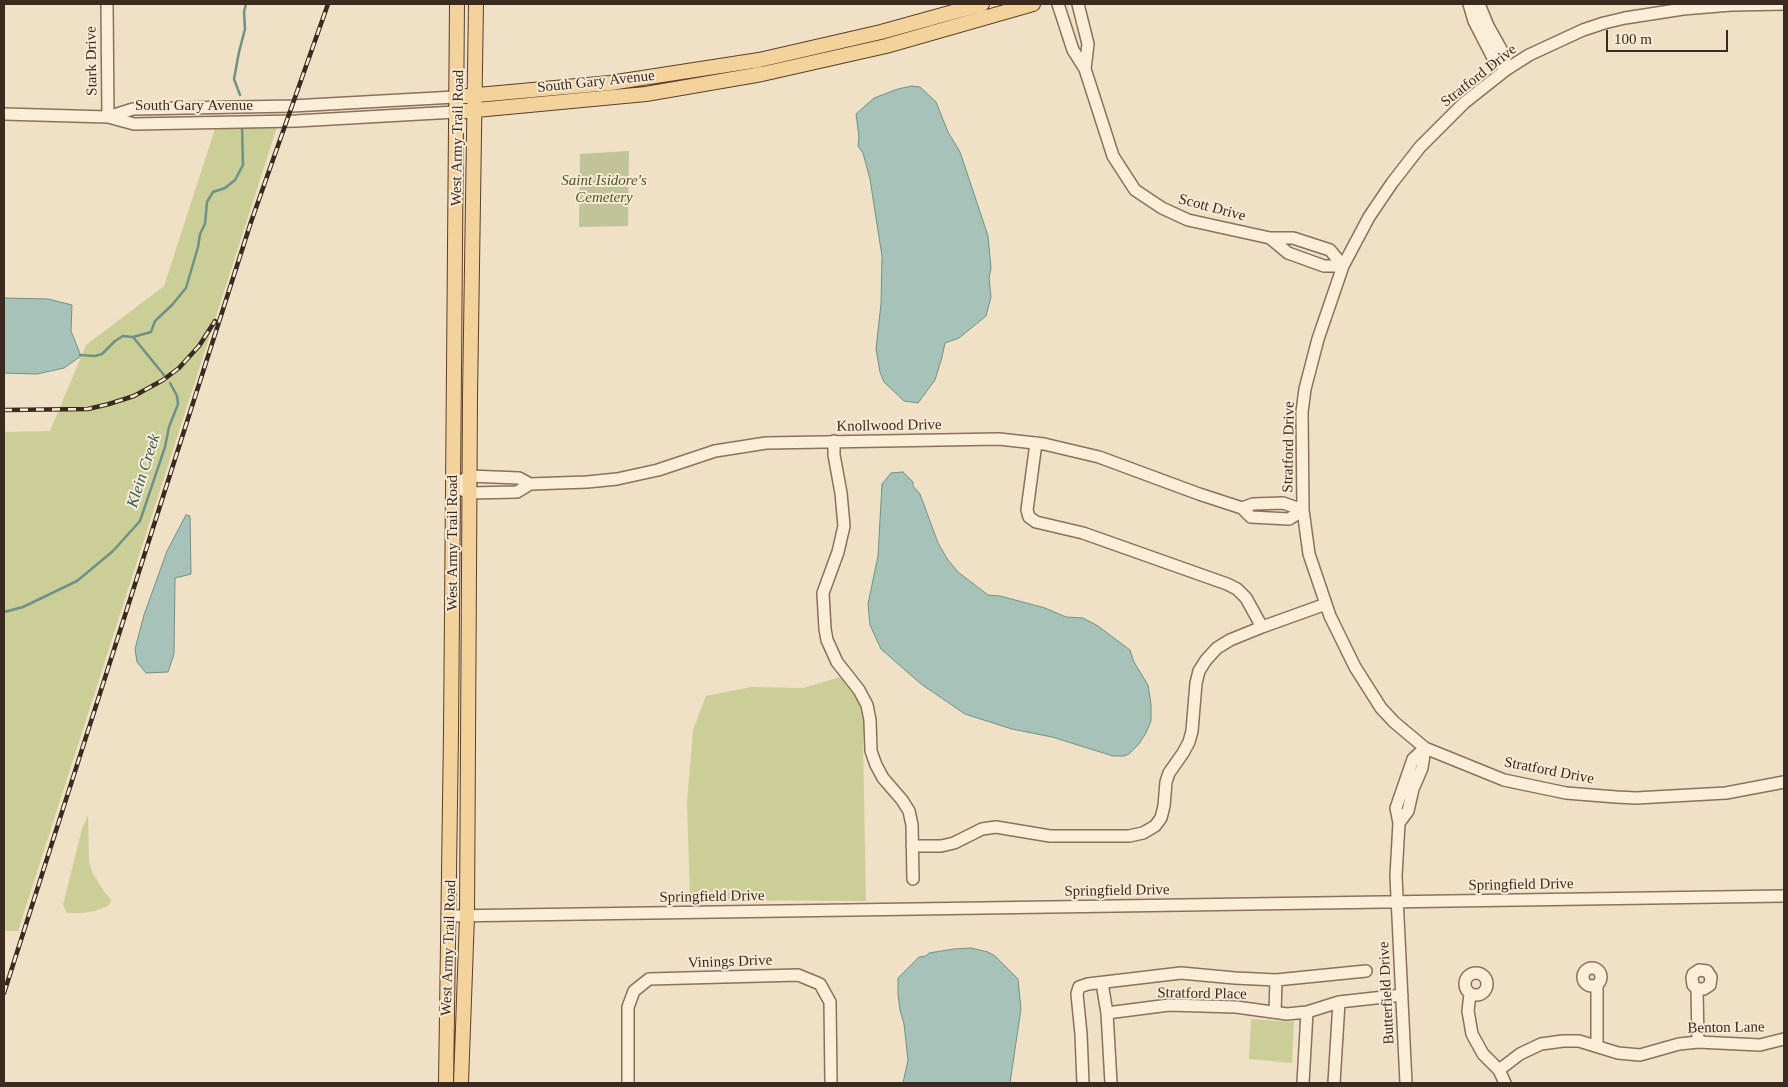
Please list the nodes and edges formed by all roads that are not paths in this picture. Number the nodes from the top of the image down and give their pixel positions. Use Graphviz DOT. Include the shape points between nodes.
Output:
graph roads {
  1 [pos="107,4"];
  2 [pos="457,4"];
  3 [pos="476,4"];
  4 [pos="982,4"];
  5 [pos="1033,4"];
  6 [pos="1058,4"];
  7 [pos="1078,4"];
  8 [pos="1469,4"];
  9 [pos="1479,4"];
  10 [pos="1784,4"];
  11 [pos="866,36"];
  12 [pos="870,50"];
  13 [pos="1085,68"];
  14 [pos="1507,69"];
  15 [pos="475,95"];
  16 [pos="455,97"];
  17 [pos="455,112"];
  18 [pos="475,112"];
  19 [pos="4,114"];
  20 [pos="108,117"];
  21 [pos="1270,238"];
  22 [pos="1343,266"];
  23 [pos="834,442"];
  24 [pos="1036,443"];
  25 [pos="469,476"];
  26 [pos="530,484"];
  27 [pos="454,486"];
  28 [pos="469,493"];
  29 [pos="1303,510"];
  30 [pos="1326,604"];
  31 [pos="1262,627"];
  32 [pos="1424,748"];
  33 [pos="1784,782"];
  34 [pos="912,846"];
  35 [pos="913,879"];
  36 [pos="1784,896"];
  37 [pos="1398,902"];
  38 [pos="449,916"];
  39 [pos="467,916"];
  40 [pos="1366,971"];
  41 [pos="1276,980"];
  42 [pos="1102,983"];
  43 [pos="1597,985"];
  44 [pos="1697,989"];
  45 [pos="1470,994"];
  46 [pos="1402,996"];
  47 [pos="1339,1002"];
  48 [pos="1275,1012"];
  49 [pos="1307,1012"];
  50 [pos="1107,1013"];
  51 [pos="1784,1039"];
  52 [pos="1698,1042"];
  53 [pos="1597,1046"];
  54 [pos="1499,1070"];
  55 [pos="446,1083"];
  56 [pos="461,1083"];
  57 [pos="628,1083"];
  58 [pos="831,1083"];
  59 [pos="1083,1083"];
  60 [pos="1111,1083"];
  61 [pos="1302,1083"];
  62 [pos="1334,1083"];
  63 [pos="1406,1083"];
  64 [pos="1505,1083"];
  1 -- 20 [label="street, Stark Drive"];
  2 -- 16 [label="main road, West Army Trail Road"];
  3 -- 15 [label="main road, West Army Trail Road"];
  4 -- 11 [label="main road, South Gary Avenue"];
  5 -- 12 [label="main road, South Gary Avenue"];
  6 -- 13 [label="street, Scott Drive" via="1073,50"];
  7 -- 13 [label="street, Scott Drive" via="1088,44"];
  8 -- 14 [label="street" via="1492,56"];
  9 -- 14 [label="street" via="1502,51"];
  10 -- 14 [label="street, Stratford Drive" via="1683,9 1625,18 1583,30"];
  11 -- 12 [label="main road"];
  11 -- 15 [label="main road, South Gary Avenue" via="759,60 684,72 584,86"];
  12 -- 18 [label="main road, South Gary Avenue" via="698,86"];
  13 -- 21 [label="street, Scott Drive" via="1113,156 1135,190 1188,220"];
  14 -- 22 [label="street, Stratford Drive" via="1464,103 1420,147 1380,199"];
  15 -- 16 [label="main road, South Gary Avenue"];
  15 -- 18 [label="main road, West Army Trail Road"];
  16 -- 17 [label="main road, West Army Trail Road"];
  16 -- 20 [label="street, South Gary Avenue" via="292,106 133,109"];
  17 -- 18 [label="main road, South Gary Avenue"];
  17 -- 20 [label="street, South Gary Avenue" via="296,121 134,124"];
  17 -- 27 [label="main road, West Army Trail Road"];
  18 -- 25 [label="main road, West Army Trail Road"];
  19 -- 20 [label="street"];
  21 -- 22 [label="street, Scott Drive" via="1288,253 1324,266"];
  21 -- 22 [label="street, Scott Drive" via="1293,238 1330,250"];
  22 -- 29 [label="street, Stratford Drive" via="1318,339 1302,412"];
  23 -- 24 [label="street, Knollwood Drive" via="983,439"];
  23 -- 26 [label="street, Knollwood Drive" via="738,446 617,479"];
  23 -- 34 [label="street" via="844,526 823,593 825,629 837,662 859,690 866,705 873,758 883,778 909,811"];
  24 -- 29 [label="street, Knollwood Drive" via="1099,457 1242,508 1253,504 1283,503"];
  24 -- 31 [label="street" via="1026,510 1031,519 1082,533 1227,584 1246,598"];
  25 -- 26 [label="street, Knollwood Drive" via="519,478"];
  25 -- 27 [label="street"];
  25 -- 28 [label="main road, West Army Trail Road"];
  26 -- 28 [label="street, Knollwood Drive" via="517,492"];
  27 -- 28 [label="street, Knollwood Drive"];
  27 -- 38 [label="main road, West Army Trail Road"];
  28 -- 39 [label="main road, West Army Trail Road"];
  29 -- 30 [label="street, Stratford Drive" via="1309,554"];
  30 -- 31 [label="street"];
  30 -- 32 [label="street, Stratford Drive" via="1354,667 1381,708"];
  31 -- 34 [label="street" via="1217,648 1199,671 1189,742 1169,773 1161,818 1155,826 1129,836 1050,836 996,827 982,829 941,846"];
  32 -- 33 [label="street, Stratford Drive" via="1504,780 1566,792 1616,797 1726,793"];
  32 -- 37 [label="street, Butterfield Drive" via="1422,768 1408,810 1399,822"];
  34 -- 35 [label="street"];
  36 -- 37 [label="street, Springfield Drive"];
  37 -- 39 [label="street, Springfield Drive"];
  37 -- 46 [label="street, Butterfield Drive"];
  38 -- 39 [label="street, Springfield Drive"];
  38 -- 55 [label="main road, West Army Trail Road"];
  39 -- 56 [label="main road, West Army Trail Road"];
  40 -- 41 [label="street"];
  41 -- 42 [label="street" via="1181,972"];
  41 -- 48 [label="street"];
  42 -- 50 [label="street"];
  42 -- 59 [label="street" via="1079,987 1077,994"];
  43 -- 53 [label="street"];
  44 -- 52 [label="street"];
  45 -- 54 [label="street" via="1468,1011 1472,1034 1482,1054"];
  46 -- 47 [label="street, Stratford Place"];
  46 -- 63 [label="street, Butterfield Drive"];
  47 -- 49 [label="street, Stratford Place"];
  47 -- 62 [label="street"];
  48 -- 49 [label="street, Stratford Place"];
  48 -- 50 [label="street, Stratford Place" via="1169,1005"];
  49 -- 61 [label="street"];
  50 -- 60 [label="street"];
  51 -- 52 [label="street, Benton Lane" via="1760,1045"];
  52 -- 53 [label="street, Benton Lane" via="1663,1047 1640,1055 1618,1053"];
  53 -- 54 [label="street, Benton Lane" via="1579,1041 1541,1044 1520,1054"];
  54 -- 64 [label="street"];
  57 -- 58 [label="street, Vinings Drive" via="628,1007 634,991 649,979 798,975 820,984 830,1002"];
}
